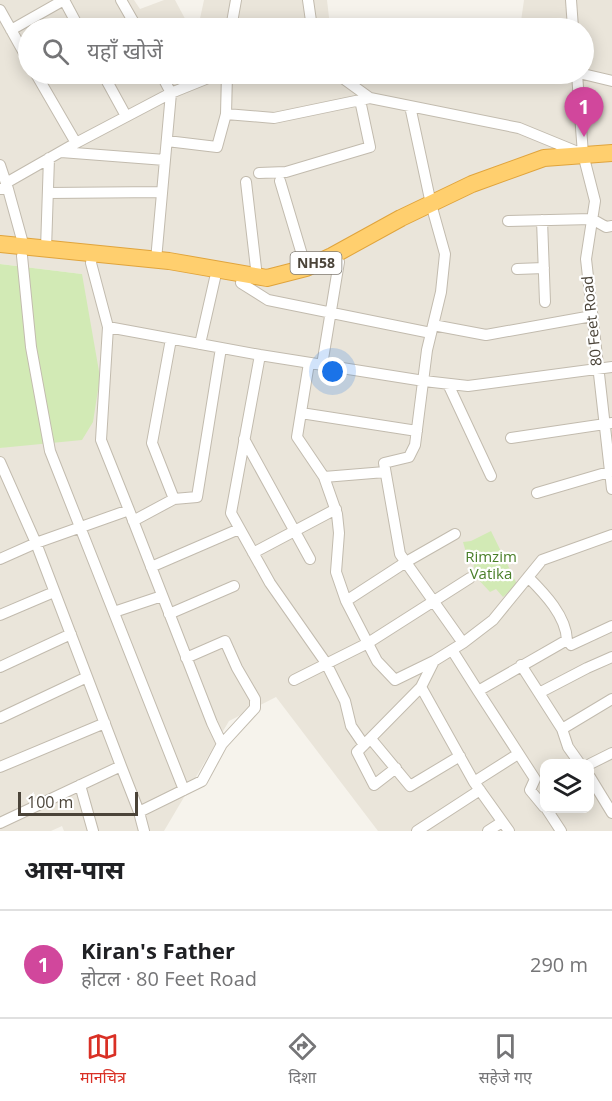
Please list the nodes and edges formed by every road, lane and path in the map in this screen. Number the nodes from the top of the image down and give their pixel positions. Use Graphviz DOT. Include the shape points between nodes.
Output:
graph roads {
  1 [pos="64,0"];
  2 [pos="122,0"];
  3 [pos="236,0"];
  4 [pos="308,0"];
  5 [pos="571,0"];
  6 [pos="0,10"];
  7 [pos="32,18"];
  8 [pos="74,18"];
  9 [pos="132,18"];
  10 [pos="233,18"];
  11 [pos="311,18"];
  12 [pos="572,18"];
  13 [pos="18,26"];
  14 [pos="11,30"];
  15 [pos="18,42"];
  16 [pos="594,77"];
  17 [pos="612,81"];
  18 [pos="42,84"];
  19 [pos="108,84"];
  20 [pos="166,84"];
  21 [pos="193,84"];
  22 [pos="227,84"];
  23 [pos="348,84"];
  24 [pos="578,84"];
  25 [pos="171,93"];
  26 [pos="365,99"];
  27 [pos="410,106"];
  28 [pos="226,114"];
  29 [pos="126,116"];
  30 [pos="166,141"];
  31 [pos="76,142"];
  32 [pos="60,152"];
  33 [pos="612,153"];
  34 [pos="49,158"];
  35 [pos="584,158"];
  36 [pos="165,160"];
  37 [pos="612,161"];
  38 [pos="0,165"];
  39 [pos="259,173"];
  40 [pos="280,180"];
  41 [pos="246,182"];
  42 [pos="5,187"];
  43 [pos="162,192"];
  44 [pos="48,193"];
  45 [pos="432,208"];
  46 [pos="592,219"];
  47 [pos="542,220"];
  48 [pos="508,221"];
  49 [pos="612,226"];
  50 [pos="0,244"];
  51 [pos="46,249"];
  52 [pos="23,251"];
  53 [pos="0,253"];
  54 [pos="92,258"];
  55 [pos="156,260"];
  56 [pos="339,262"];
  57 [pos="306,268"];
  58 [pos="517,268"];
  59 [pos="544,268"];
  60 [pos="215,278"];
  61 [pos="249,280"];
  62 [pos="545,302"];
  63 [pos="331,313"];
  64 [pos="592,316"];
  65 [pos="108,327"];
  66 [pos="432,329"];
  67 [pos="171,339"];
  68 [pos="200,344"];
  69 [pos="221,348"];
  70 [pos="260,355"];
  71 [pos="309,363"];
  72 [pos="322,365"];
  73 [pos="612,367"];
  74 [pos="597,369"];
  75 [pos="424,381"];
  76 [pos="448,384"];
  77 [pos="301,413"];
  78 [pos="608,424"];
  79 [pos="417,431"];
  80 [pos="511,438"];
  81 [pos="244,439"];
  82 [pos="0,462"];
  83 [pos="385,472"];
  84 [pos="611,472"];
  85 [pos="491,476"];
  86 [pos="324,477"];
  87 [pos="612,489"];
  88 [pos="537,493"];
  89 [pos="174,499"];
  90 [pos="336,509"];
  91 [pos="131,515"];
  92 [pos="80,528"];
  93 [pos="239,529"];
  94 [pos="294,530"];
  95 [pos="455,534"];
  96 [pos="612,535"];
  97 [pos="36,543"];
  98 [pos="253,553"];
  99 [pos="0,559"];
  100 [pos="310,559"];
  101 [pos="406,562"];
  102 [pos="150,567"];
  103 [pos="528,577"];
  104 [pos="470,578"];
  105 [pos="234,586"];
  106 [pos="54,592"];
  107 [pos="162,596"];
  108 [pos="346,601"];
  109 [pos="433,602"];
  110 [pos="114,612"];
  111 [pos="169,614"];
  112 [pos="0,615"];
  113 [pos="612,626"];
  114 [pos="71,634"];
  115 [pos="226,638"];
  116 [pos="567,640"];
  117 [pos="368,643"];
  118 [pos="463,643"];
  119 [pos="452,650"];
  120 [pos="186,657"];
  121 [pos="612,657"];
  122 [pos="434,661"];
  123 [pos="326,663"];
  124 [pos="521,665"];
  125 [pos="0,666"];
  126 [pos="87,678"];
  127 [pos="294,680"];
  128 [pos="421,687"];
  129 [pos="478,692"];
  130 [pos="539,693"];
  131 [pos="612,699"];
  132 [pos="0,718"];
  133 [pos="105,723"];
  134 [pos="562,729"];
  135 [pos="368,742"];
  136 [pos="222,744"];
  137 [pos="612,753"];
  138 [pos="518,754"];
  139 [pos="460,756"];
  140 [pos="576,759"];
  141 [pos="594,762"];
  142 [pos="121,766"];
  143 [pos="0,767"];
  144 [pos="396,768"];
  145 [pos="594,784"];
  146 [pos="80,785"];
  147 [pos="477,786"];
  148 [pos="184,790"];
  149 [pos="540,802"];
  150 [pos="139,812"];
  151 [pos="548,813"];
  152 [pos="612,813"];
  153 [pos="0,823"];
  154 [pos="505,827"];
  155 [pos="93,831"];
  156 [pos="144,831"];
  157 [pos="417,831"];
  158 [pos="488,831"];
  159 [pos="561,831"];
  1 -- 7 [label="street"];
  1 -- 8 [label="street"];
  2 -- 9 [label="street"];
  3 -- 10 [label="street"];
  4 -- 11 [label="street"];
  5 -- 12 [label="street"];
  6 -- 14 [label="street"];
  13 -- 14 [label="street"];
  14 -- 15 [label="street"];
  16 -- 17 [label="street"];
  18 -- 31 [label="street"];
  19 -- 29 [label="street"];
  20 -- 25 [label="street"];
  21 -- 25 [label="street"];
  22 -- 28 [label="street"];
  23 -- 26 [label="street"];
  24 -- 35 [label="street, 80 Feet Road"];
  25 -- 29 [label="street"];
  25 -- 30 [label="street"];
  26 -- 27 [label="street"];
  26 -- 28 [label="street" via="274,118"];
  26 -- 39 [label="street" via="370,147 286,172"];
  27 -- 35 [label="street" via="519,128"];
  27 -- 45 [label="street"];
  28 -- 30 [label="street" via="217,147"];
  29 -- 31 [label="street"];
  30 -- 36 [label="street"];
  31 -- 32 [label="street"];
  32 -- 34 [label="street"];
  32 -- 36 [label="street"];
  33 -- 35 [label="highway, NH58"];
  34 -- 42 [label="street"];
  34 -- 44 [label="street"];
  35 -- 37 [label="highway, NH58"];
  35 -- 45 [label="highway, NH58" via="546,166"];
  35 -- 46 [label="street, 80 Feet Road" via="595,201"];
  36 -- 43 [label="street"];
  38 -- 42 [label="street"];
  40 -- 57 [label="street"];
  41 -- 61 [label="street"];
  42 -- 52 [label="street"];
  43 -- 44 [label="street"];
  43 -- 55 [label="street"];
  44 -- 51 [label="street"];
  45 -- 56 [label="highway, NH58"];
  45 -- 57 [label="highway, NH58"];
  45 -- 66 [label="street" via="445,254"];
  46 -- 47 [label="street"];
  46 -- 49 [label="street"];
  46 -- 64 [label="street, 80 Feet Road" via="586,260"];
  47 -- 48 [label="street"];
  47 -- 59 [label="street"];
  50 -- 52 [label="highway, NH58"];
  51 -- 52 [label="highway, NH58"];
  51 -- 54 [label="highway, NH58"];
  52 -- 53 [label="highway, NH58"];
  52 -- 54 [label="highway, NH58"];
  52 -- 92 [label="street" via="31,347 50,451"];
  54 -- 55 [label="highway, NH58"];
  54 -- 60 [label="highway, NH58"];
  54 -- 65 [label="street"];
  55 -- 61 [label="highway, NH58"];
  56 -- 61 [label="highway, NH58" via="309,276 267,287"];
  56 -- 63 [label="street"];
  57 -- 61 [label="highway, NH58"];
  58 -- 59 [label="street"];
  59 -- 62 [label="street"];
  60 -- 61 [label="highway, NH58"];
  60 -- 68 [label="street"];
  61 -- 63 [label="street" via="268,300"];
  63 -- 66 [label="street"];
  63 -- 72 [label="street"];
  64 -- 66 [label="street" via="486,335"];
  64 -- 74 [label="street, 80 Feet Road"];
  65 -- 67 [label="street"];
  65 -- 91 [label="street" via="101,440"];
  66 -- 75 [label="street"];
  67 -- 68 [label="street"];
  67 -- 89 [label="street" via="152,443"];
  68 -- 69 [label="street"];
  69 -- 70 [label="street"];
  69 -- 89 [label="street" via="197,498"];
  70 -- 71 [label="street"];
  70 -- 81 [label="street"];
  71 -- 72 [label="street"];
  71 -- 77 [label="street"];
  72 -- 75 [label="street"];
  73 -- 74 [label="street"];
  74 -- 76 [label="street" via="468,386"];
  74 -- 78 [label="street, 80 Feet Road"];
  75 -- 76 [label="street"];
  75 -- 79 [label="street"];
  76 -- 85 [label="street"];
  77 -- 79 [label="street"];
  77 -- 86 [label="street" via="297,437"];
  78 -- 80 [label="street"];
  78 -- 84 [label="street, 80 Feet Road"];
  79 -- 83 [label="street" via="416,445 409,457 384,463"];
  81 -- 93 [label="street" via="231,513"];
  81 -- 94 [label="street"];
  82 -- 97 [label="street"];
  83 -- 86 [label="street"];
  83 -- 101 [label="street" via="400,554"];
  84 -- 87 [label="street, 80 Feet Road"];
  84 -- 88 [label="street"];
  86 -- 90 [label="street"];
  89 -- 91 [label="street"];
  90 -- 94 [label="street"];
  90 -- 108 [label="street" via="336,573"];
  91 -- 92 [label="street"];
  91 -- 102 [label="street"];
  92 -- 97 [label="street"];
  92 -- 110 [label="street"];
  93 -- 98 [label="street"];
  93 -- 102 [label="street"];
  94 -- 98 [label="street"];
  94 -- 100 [label="street"];
  95 -- 101 [label="street"];
  96 -- 103 [label="street" via="542,560"];
  97 -- 99 [label="street"];
  97 -- 106 [label="street"];
  98 -- 123 [label="street"];
  101 -- 108 [label="street"];
  101 -- 109 [label="street"];
  102 -- 107 [label="street"];
  103 -- 116 [label="street" via="546,595 566,628"];
  103 -- 118 [label="street" via="494,620"];
  104 -- 109 [label="street"];
  105 -- 111 [label="street"];
  106 -- 112 [label="street"];
  106 -- 114 [label="street"];
  107 -- 110 [label="street"];
  107 -- 111 [label="street"];
  108 -- 117 [label="street"];
  109 -- 117 [label="street"];
  109 -- 118 [label="street"];
  110 -- 148 [label="street"];
  111 -- 120 [label="street"];
  113 -- 116 [label="street" via="571,645"];
  114 -- 125 [label="street"];
  114 -- 126 [label="street"];
  115 -- 120 [label="street"];
  116 -- 124 [label="street"];
  117 -- 122 [label="street" via="377,661 395,680"];
  117 -- 123 [label="street"];
  118 -- 119 [label="street"];
  119 -- 122 [label="street"];
  119 -- 129 [label="street"];
  120 -- 136 [label="street"];
  120 -- 136 [label="street" via="225,641 255,699 255,708"];
  121 -- 130 [label="street"];
  122 -- 128 [label="street"];
  123 -- 127 [label="street"];
  123 -- 135 [label="street" via="345,701 351,726"];
  124 -- 129 [label="street"];
  124 -- 130 [label="street"];
  126 -- 132 [label="street"];
  126 -- 133 [label="street"];
  128 -- 135 [label="street"];
  128 -- 139 [label="street"];
  129 -- 138 [label="street"];
  130 -- 134 [label="street"];
  131 -- 134 [label="street"];
  133 -- 142 [label="street"];
  133 -- 143 [label="street"];
  134 -- 140 [label="street"];
  135 -- 144 [label="street"];
  135 -- 144 [label="street" via="357,752 374,785"];
  136 -- 148 [label="street" via="202,781"];
  137 -- 141 [label="street"];
  138 -- 147 [label="street"];
  138 -- 149 [label="street" via="534,779 530,790"];
  139 -- 144 [label="street" via="410,786"];
  139 -- 147 [label="street"];
  142 -- 146 [label="street"];
  142 -- 150 [label="street"];
  145 -- 152 [label="street"];
  146 -- 153 [label="street"];
  146 -- 155 [label="street"];
  147 -- 154 [label="street"];
  147 -- 157 [label="street"];
  148 -- 150 [label="street"];
  150 -- 156 [label="street"];
  151 -- 159 [label="street"];
  154 -- 158 [label="street"];
}
